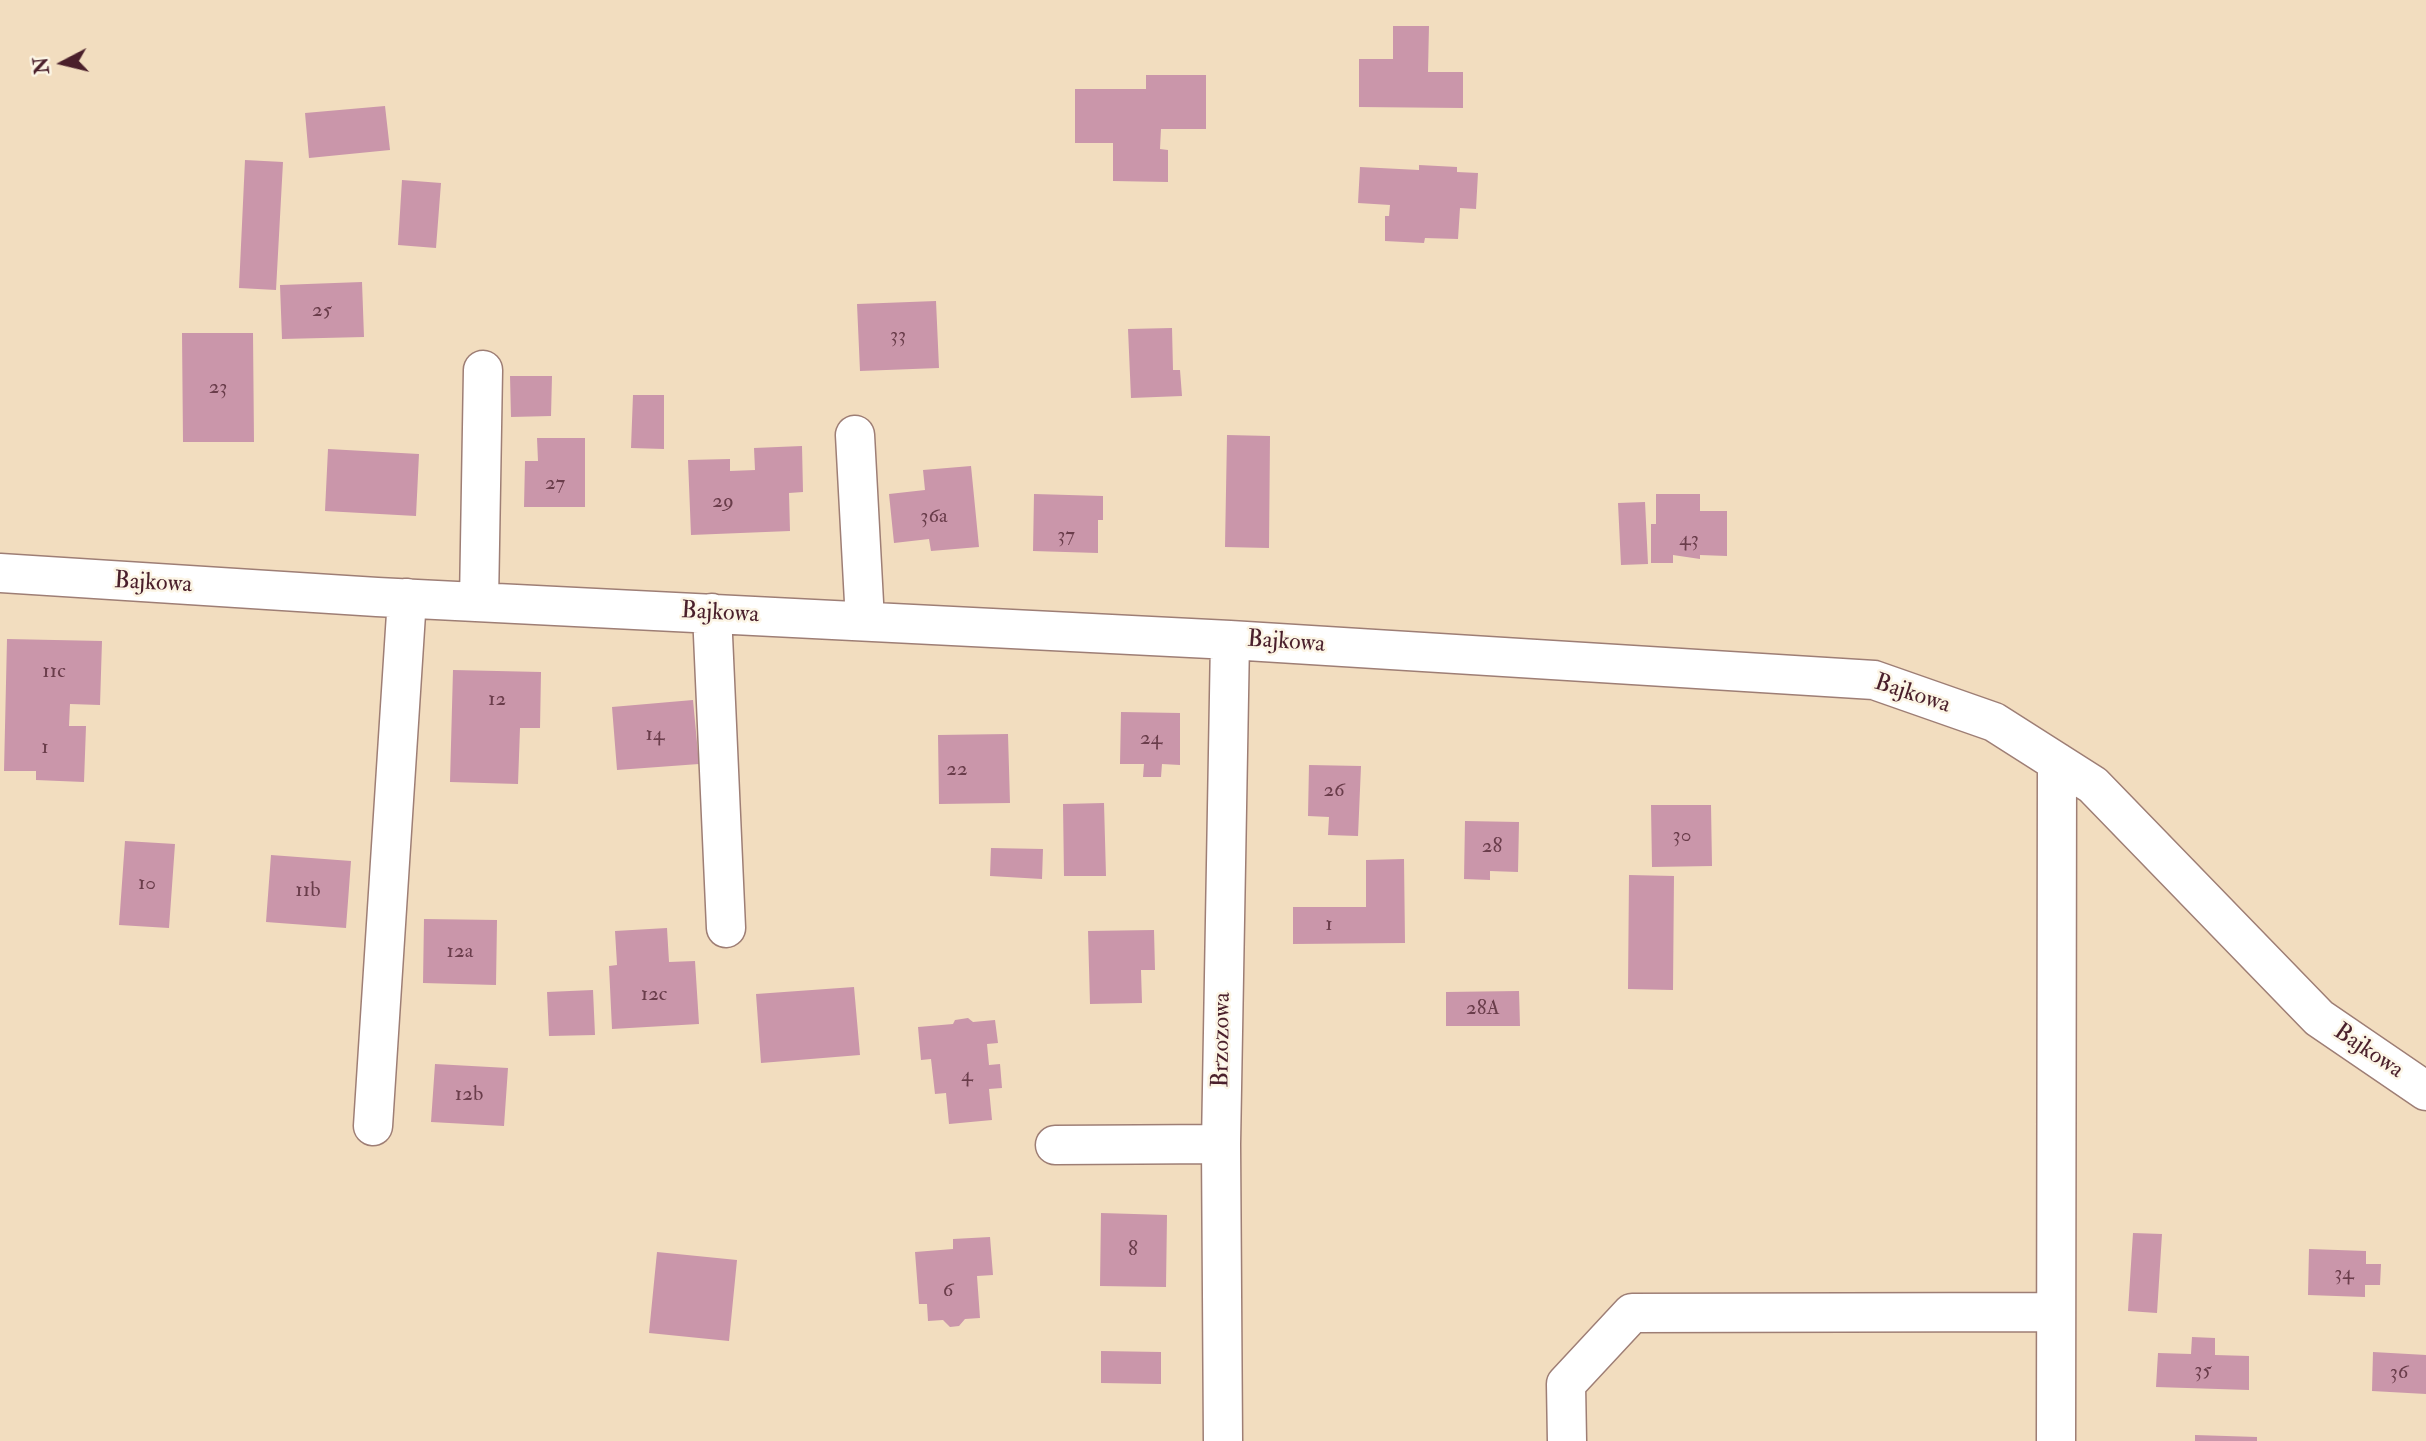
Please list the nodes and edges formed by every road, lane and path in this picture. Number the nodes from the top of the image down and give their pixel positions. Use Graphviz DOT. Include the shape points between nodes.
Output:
graph roads {
  1 [pos="483,370"];
  2 [pos="855,435"];
  3 [pos="0,573"];
  4 [pos="407,598"];
  5 [pos="479,602"];
  6 [pos="712,613"];
  7 [pos="865,621"];
  8 [pos="1230,640"];
  9 [pos="2057,762"];
  10 [pos="726,928"];
  11 [pos="2426,1091"];
  12 [pos="373,1126"];
  13 [pos="1220,1144"];
  14 [pos="1055,1145"];
  15 [pos="2056,1312"];
  16 [pos="1223,1441"];
  17 [pos="1567,1441"];
  18 [pos="2056,1441"];
  1 -- 5 [label="street"];
  2 -- 7 [label="street"];
  3 -- 4 [label="street, Bajkowa"];
  4 -- 5 [label="street, Bajkowa"];
  4 -- 12 [label="street"];
  5 -- 6 [label="street, Bajkowa"];
  6 -- 7 [label="street, Bajkowa"];
  6 -- 10 [label="street"];
  7 -- 8 [label="street, Bajkowa"];
  8 -- 9 [label="street, Bajkowa" via="1874,680 1994,722"];
  8 -- 13 [label="street, Brzozowa"];
  9 -- 11 [label="street, Bajkowa" via="2092,785 2319,1018"];
  9 -- 15 [label="street"];
  13 -- 14 [label="street"];
  13 -- 16 [label="street, Brzozowa"];
  15 -- 17 [label="street" via="1632,1312 1566,1384"];
  15 -- 18 [label="street"];
}
